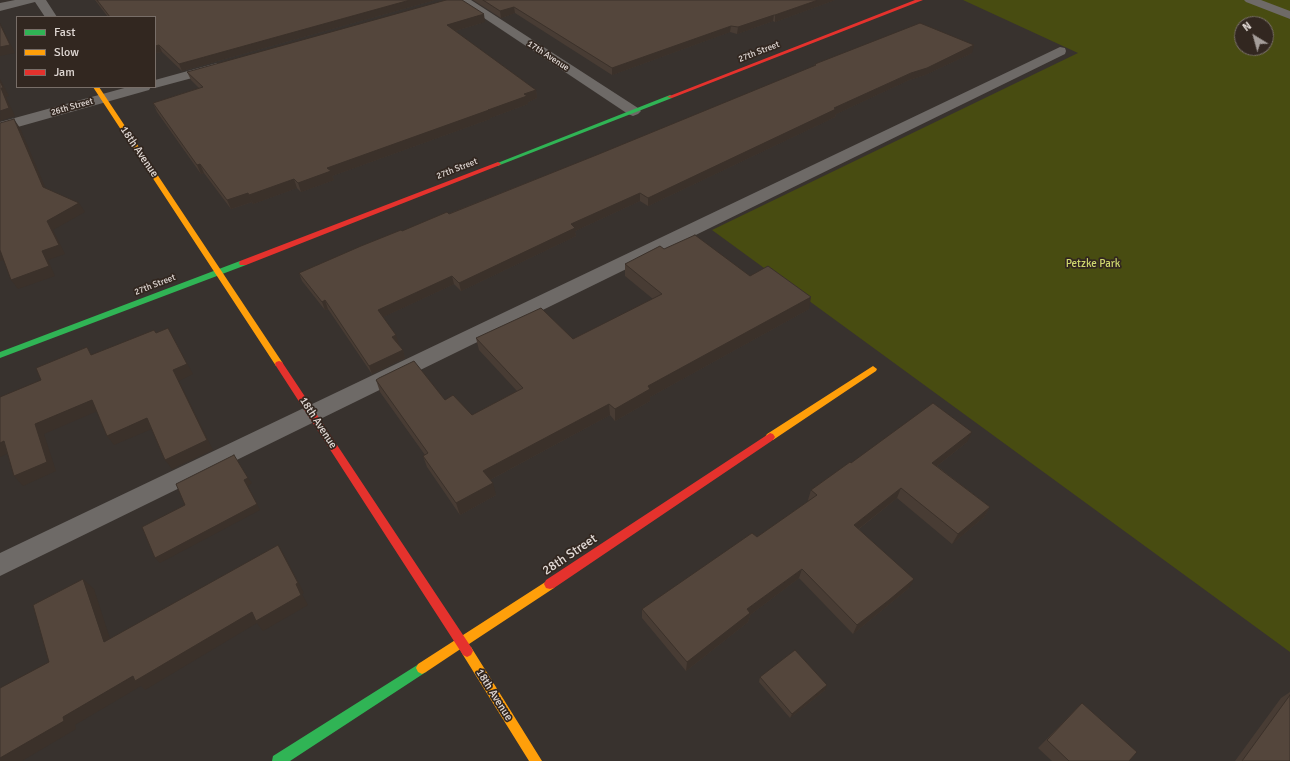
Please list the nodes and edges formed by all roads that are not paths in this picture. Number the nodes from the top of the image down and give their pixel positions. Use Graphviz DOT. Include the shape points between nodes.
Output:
graph roads {
  1 [pos="31,0"];
  2 [pos="40,0"];
  3 [pos="463,0"];
  4 [pos="920,0"];
  5 [pos="1250,0"];
  6 [pos="0,7"];
  7 [pos="1290,15"];
  8 [pos="50,16"];
  9 [pos="1060,51"];
  10 [pos="232,62"];
  11 [pos="156,84"];
  12 [pos="137,88"];
  13 [pos="100,93"];
  14 [pos="633,111"];
  15 [pos="0,127"];
  16 [pos="219,272"];
  17 [pos="0,355"];
  18 [pos="873,369"];
  19 [pos="312,414"];
  20 [pos="0,565"];
  21 [pos="462,643"];
  22 [pos="278,761"];
  23 [pos="536,761"];
  1 -- 6 [label="street"];
  2 -- 8 [label="street"];
  3 -- 14 [label="street, 17th Avenue"];
  4 -- 14 [label="street, 27th Street"];
  5 -- 7 [label="lane"];
  9 -- 19 [label="lane"];
  10 -- 11 [label="street"];
  12 -- 13 [label="street, 26th Street"];
  13 -- 15 [label="street, 26th Street"];
  13 -- 16 [label="street, 18th Avenue"];
  14 -- 16 [label="street, 27th Street"];
  16 -- 17 [label="street, 27th Street"];
  16 -- 19 [label="street, 18th Avenue"];
  18 -- 21 [label="street, 28th Street"];
  19 -- 20 [label="lane"];
  19 -- 21 [label="street, 18th Avenue"];
  21 -- 22 [label="street, 28th Street"];
  21 -- 23 [label="street, 18th Avenue"];
}
